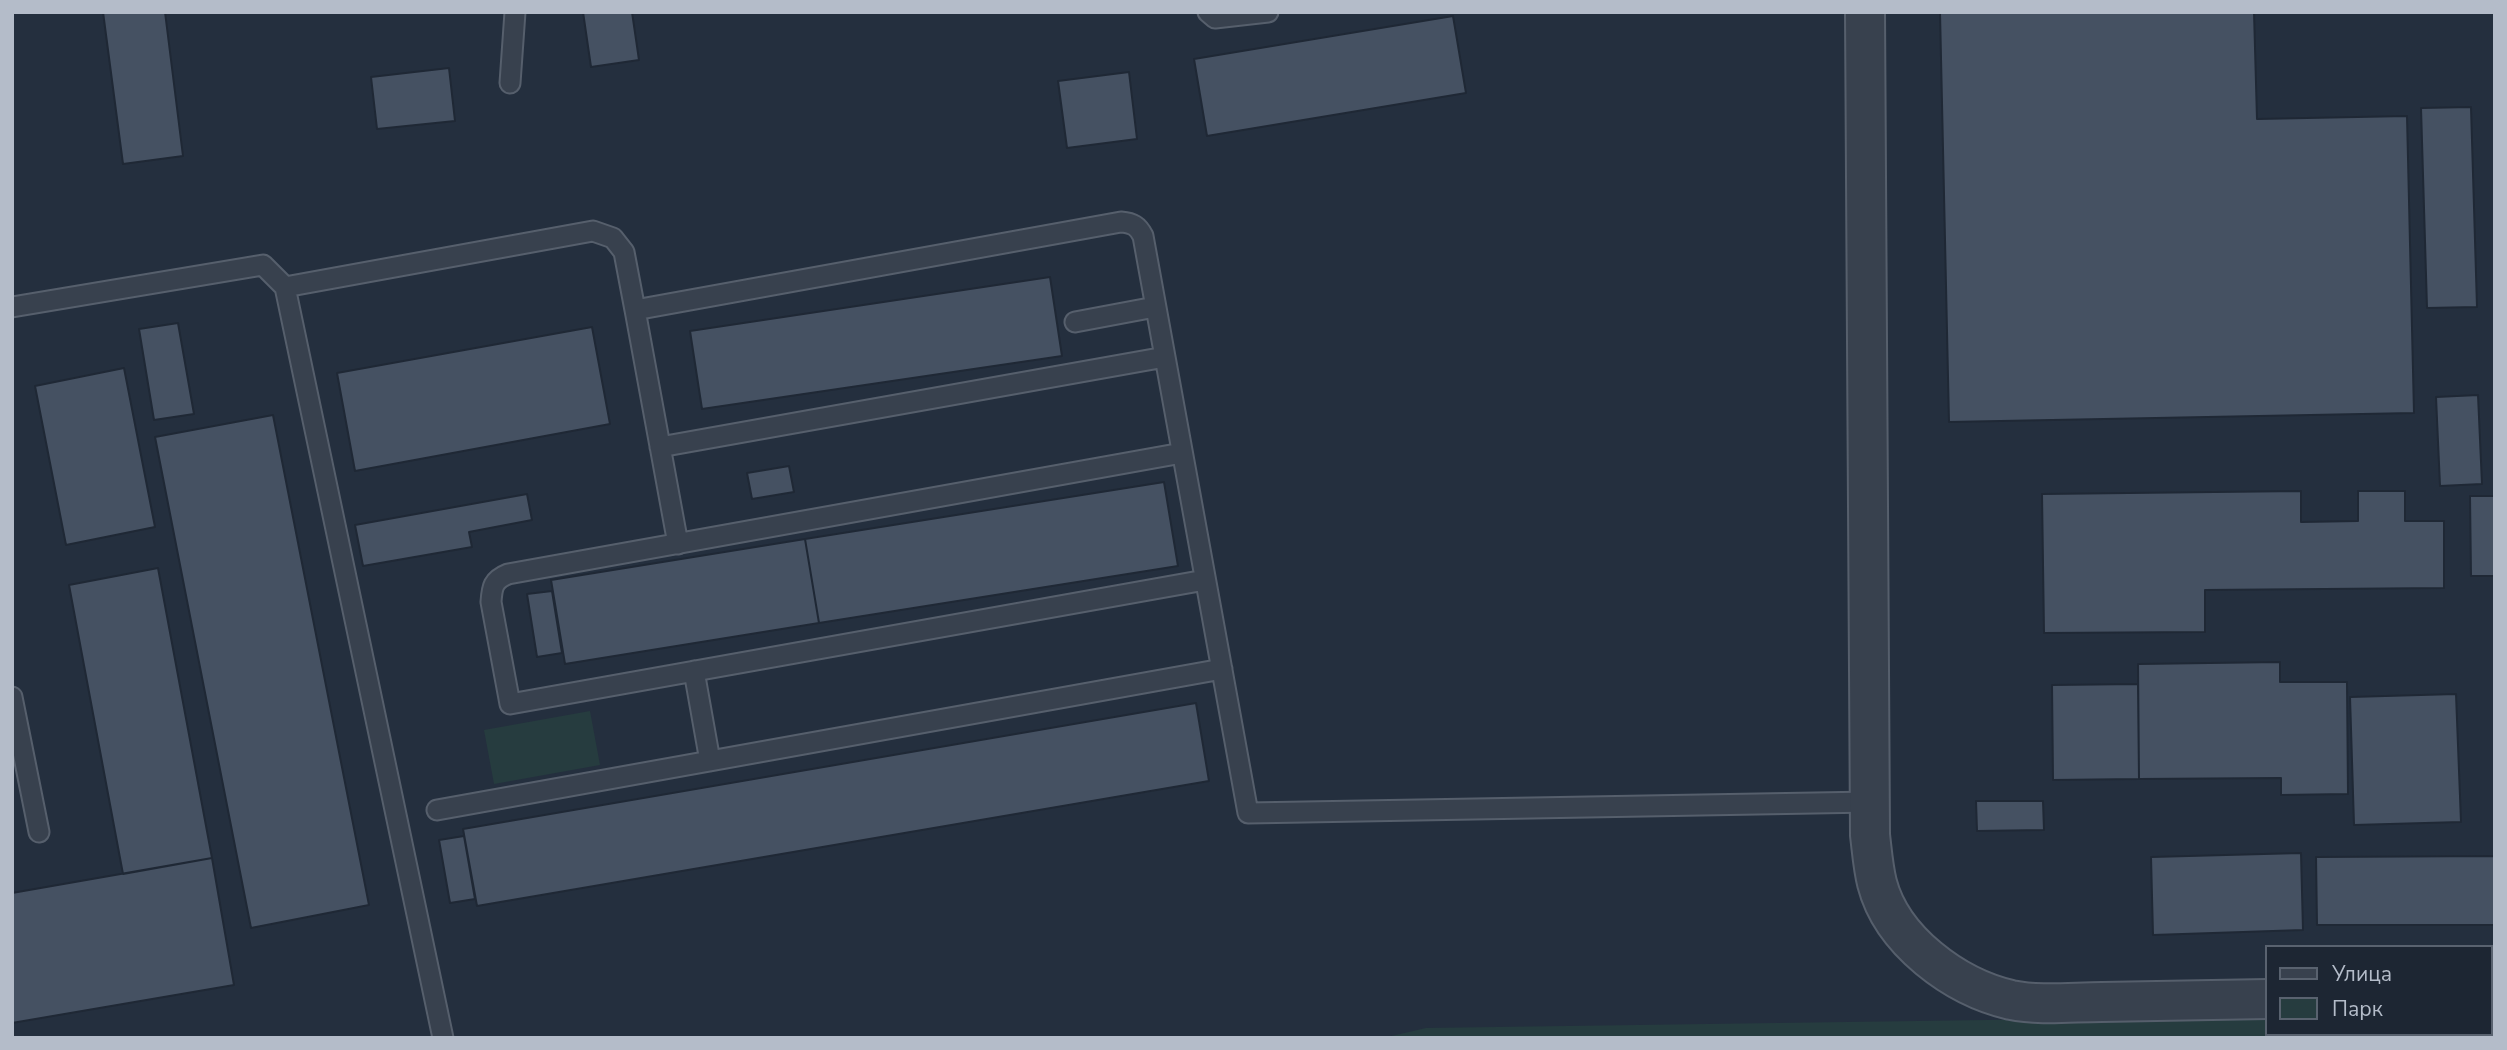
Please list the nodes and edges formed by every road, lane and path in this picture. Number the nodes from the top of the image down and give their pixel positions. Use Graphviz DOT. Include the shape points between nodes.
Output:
graph roads {
  1 [pos="515,12"];
  2 [pos="1208,12"];
  3 [pos="1268,12"];
  4 [pos="1865,12"];
  5 [pos="510,83"];
  6 [pos="285,286"];
  7 [pos="12,307"];
  8 [pos="1155,307"];
  9 [pos="635,310"];
  10 [pos="1075,322"];
  11 [pos="1165,357"];
  12 [pos="660,447"];
  13 [pos="1182,453"];
  14 [pos="678,544"];
  15 [pos="1205,580"];
  16 [pos="1222,669"];
  17 [pos="694,671"];
  18 [pos="12,697"];
  19 [pos="710,761"];
  20 [pos="1871,802"];
  21 [pos="437,810"];
  22 [pos="39,832"];
  23 [pos="2266,999"];
  24 [pos="443,1038"];
  1 -- 5 [label="lane"];
  2 -- 3 [label="lane" via="1215,18"];
  4 -- 20 [label="street"];
  6 -- 7 [label="lane" via="263,265"];
  6 -- 9 [label="lane" via="593,231 613,238 624,252"];
  6 -- 24 [label="lane"];
  8 -- 9 [label="lane" via="1143,236 1139,227 1121,222"];
  8 -- 10 [label="lane"];
  8 -- 11 [label="lane"];
  9 -- 12 [label="lane"];
  11 -- 12 [label="lane"];
  11 -- 13 [label="lane"];
  12 -- 14 [label="lane"];
  13 -- 14 [label="lane"];
  13 -- 15 [label="lane"];
  14 -- 17 [label="lane" via="508,574 492,587 491,602 510,704"];
  15 -- 16 [label="lane"];
  15 -- 17 [label="lane"];
  16 -- 19 [label="lane"];
  16 -- 20 [label="lane" via="1248,813"];
  17 -- 19 [label="lane"];
  18 -- 22 [label="lane"];
  19 -- 21 [label="lane"];
  20 -- 23 [label="street" via="1877,883 1890,913 1905,936 1930,959 1984,993 2052,1003"];
}
